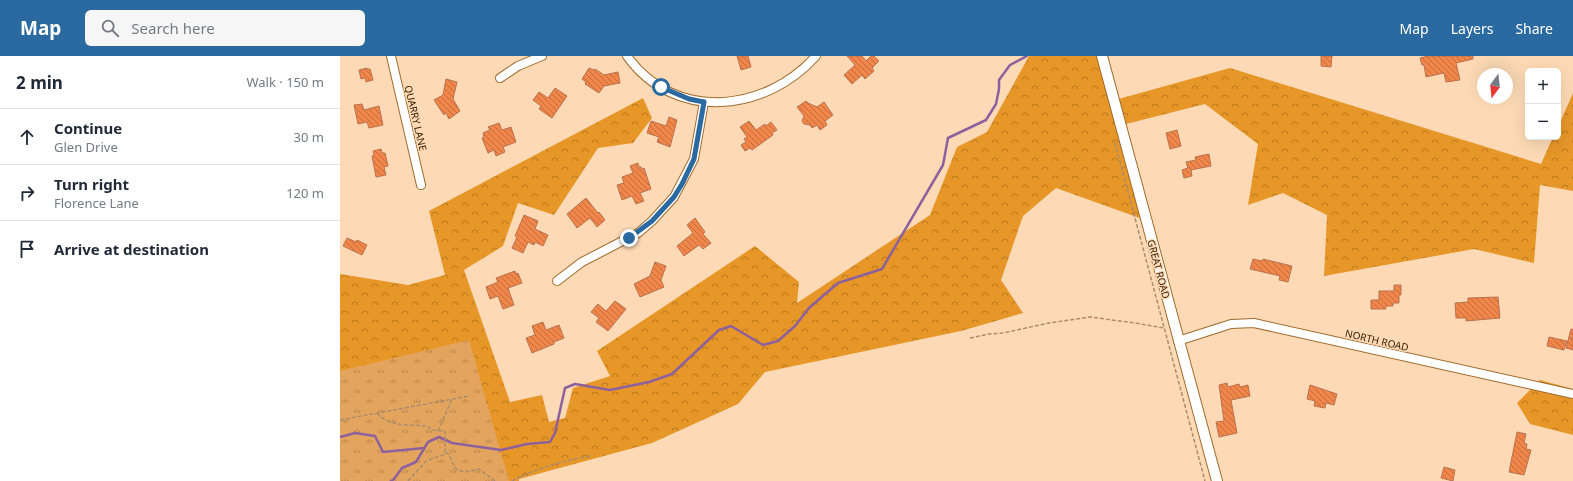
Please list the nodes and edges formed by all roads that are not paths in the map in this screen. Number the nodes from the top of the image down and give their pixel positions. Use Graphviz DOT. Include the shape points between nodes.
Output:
graph roads {
  1 [pos="391,56"];
  2 [pos="542,56"];
  3 [pos="627,56"];
  4 [pos="816,56"];
  5 [pos="1102,56"];
  6 [pos="500,78"];
  7 [pos="704,102"];
  8 [pos="421,185"];
  9 [pos="557,281"];
  10 [pos="1178,341"];
  11 [pos="1573,394"];
  12 [pos="1218,481"];
  1 -- 8 [label="street, QUARRY LANE"];
  2 -- 6 [label="street" via="518,66"];
  3 -- 7 [label="street" via="637,68 661,87 689,99"];
  4 -- 7 [label="street" via="796,75 763,94 731,102"];
  5 -- 10 [label="street, GREAT ROAD"];
  7 -- 9 [label="street" via="694,159 674,197 638,233 582,262"];
  10 -- 11 [label="street, NORTH ROAD" via="1231,324 1254,323"];
  10 -- 12 [label="street, GREAT ROAD"];
}
